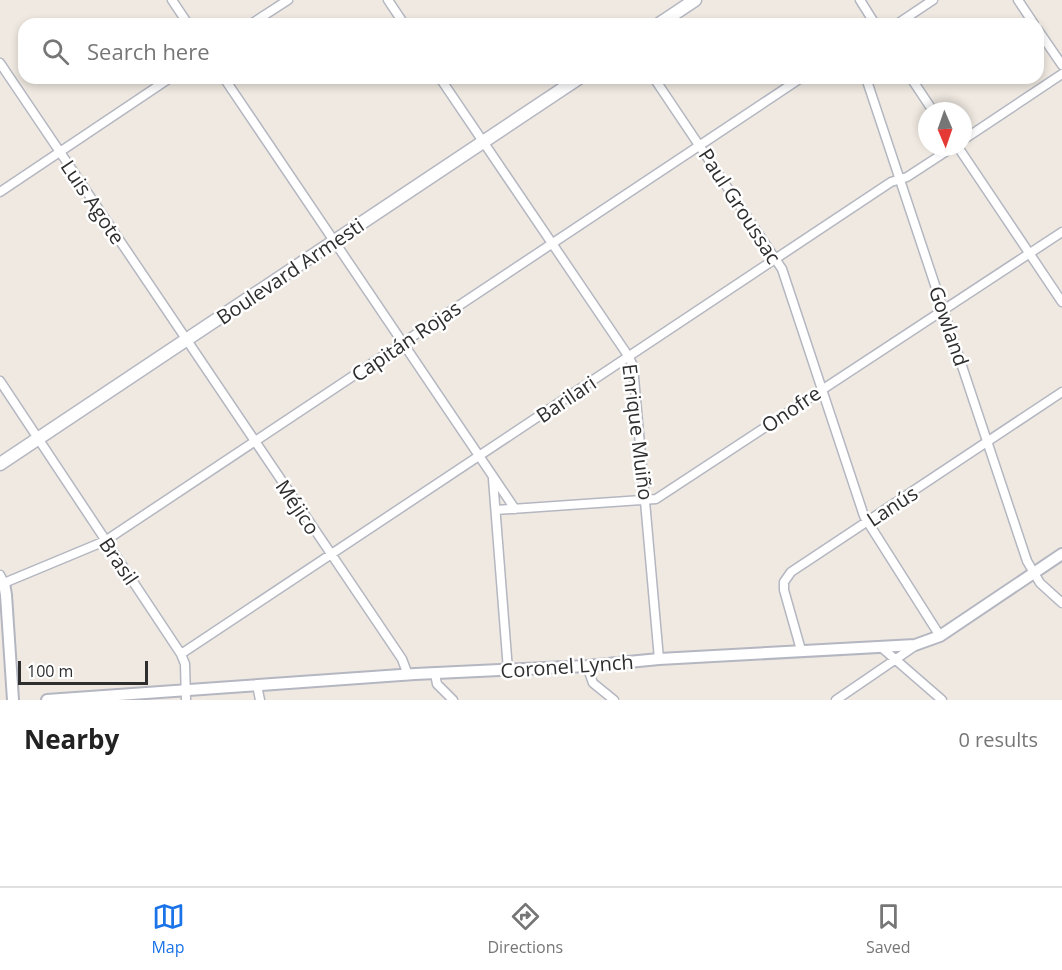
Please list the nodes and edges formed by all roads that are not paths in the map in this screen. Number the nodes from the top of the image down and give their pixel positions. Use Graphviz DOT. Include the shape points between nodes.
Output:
graph roads {
  1 [pos="172,0"];
  2 [pos="288,0"];
  3 [pos="388,0"];
  4 [pos="695,0"];
  5 [pos="860,0"];
  6 [pos="933,0"];
  7 [pos="1018,0"];
  8 [pos="184,18"];
  9 [pos="261,18"];
  10 [pos="400,18"];
  11 [pos="669,18"];
  12 [pos="871,18"];
  13 [pos="906,18"];
  14 [pos="1030,18"];
  15 [pos="1044,39"];
  16 [pos="0,63"];
  17 [pos="1062,65"];
  18 [pos="1062,74"];
  19 [pos="161,84"];
  20 [pos="228,84"];
  21 [pos="444,84"];
  22 [pos="570,84"];
  23 [pos="658,84"];
  24 [pos="792,84"];
  25 [pos="868,84"];
  26 [pos="915,84"];
  27 [pos="927,102"];
  28 [pos="972,134"];
  29 [pos="483,141"];
  30 [pos="700,144"];
  31 [pos="60,152"];
  32 [pos="939,156"];
  33 [pos="964,156"];
  34 [pos="900,179"];
  35 [pos="0,192"];
  36 [pos="1062,232"];
  37 [pos="336,241"];
  38 [pos="552,244"];
  39 [pos="1029,255"];
  40 [pos="776,257"];
  41 [pos="1062,302"];
  42 [pos="943,310"];
  43 [pos="185,340"];
  44 [pos="403,342"];
  45 [pos="629,357"];
  46 [pos="0,381"];
  47 [pos="821,389"];
  48 [pos="1062,392"];
  49 [pos="38,438"];
  50 [pos="254,442"];
  51 [pos="988,443"];
  52 [pos="479,456"];
  53 [pos="0,464"];
  54 [pos="492,476"];
  55 [pos="647,501"];
  56 [pos="515,509"];
  57 [pos="496,510"];
  58 [pos="867,522"];
  59 [pos="105,541"];
  60 [pos="330,554"];
  61 [pos="1062,554"];
  62 [pos="1033,573"];
  63 [pos="1,581"];
  64 [pos="1062,603"];
  65 [pos="940,636"];
  66 [pos="915,645"];
  67 [pos="881,647"];
  68 [pos="801,650"];
  69 [pos="182,654"];
  70 [pos="659,659"];
  71 [pos="894,659"];
  72 [pos="587,666"];
  73 [pos="508,670"];
  74 [pos="435,674"];
  75 [pos="408,675"];
  76 [pos="257,685"];
  77 [pos="187,695"];
  78 [pos="13,700"];
  79 [pos="48,700"];
  80 [pos="260,700"];
  81 [pos="453,700"];
  82 [pos="614,700"];
  83 [pos="836,700"];
  84 [pos="942,700"];
  1 -- 8 [label="street"];
  2 -- 9 [label="street"];
  3 -- 10 [label="street"];
  4 -- 11 [label="main road"];
  5 -- 12 [label="street"];
  6 -- 13 [label="street"];
  7 -- 14 [label="street"];
  15 -- 17 [label="street"];
  16 -- 31 [label="street, Luis Agote"];
  18 -- 28 [label="street"];
  19 -- 31 [label="street"];
  20 -- 37 [label="street"];
  21 -- 29 [label="street, Enrique Muiño"];
  22 -- 29 [label="main road, Boulevard Armesti"];
  23 -- 30 [label="street, Paul Groussac"];
  24 -- 30 [label="street, Capitán Rojas"];
  25 -- 34 [label="street, Gowland"];
  26 -- 27 [label="street"];
  29 -- 37 [label="main road, Boulevard Armesti"];
  29 -- 38 [label="street, Enrique Muiño"];
  30 -- 38 [label="street, Capitán Rojas"];
  30 -- 40 [label="street, Paul Groussac"];
  31 -- 35 [label="street"];
  31 -- 43 [label="street, Luis Agote"];
  32 -- 34 [label="street, Barilari"];
  33 -- 39 [label="street"];
  34 -- 40 [label="street, Barilari"];
  34 -- 42 [label="street, Gowland"];
  36 -- 39 [label="street, Onofre"];
  37 -- 43 [label="main road, Boulevard Armesti"];
  37 -- 44 [label="street"];
  38 -- 44 [label="street, Capitán Rojas"];
  38 -- 45 [label="street, Enrique Muiño"];
  39 -- 41 [label="street"];
  39 -- 42 [label="street, Onofre"];
  40 -- 45 [label="street, Barilari"];
  40 -- 47 [label="street, Paul Groussac"];
  42 -- 47 [label="street, Onofre"];
  42 -- 51 [label="street, Gowland"];
  43 -- 49 [label="main road, Boulevard Armesti"];
  43 -- 50 [label="street, Méjico"];
  44 -- 50 [label="street, Capitán Rojas"];
  44 -- 52 [label="street"];
  45 -- 52 [label="street, Barilari"];
  45 -- 55 [label="street, Enrique Muiño"];
  46 -- 49 [label="street, Brasil"];
  47 -- 55 [label="street, Onofre"];
  47 -- 58 [label="street, Paul Groussac"];
  48 -- 51 [label="street, Lanús"];
  49 -- 53 [label="main road, Boulevard Armesti"];
  49 -- 59 [label="street, Brasil"];
  50 -- 59 [label="street, Capitán Rojas"];
  50 -- 60 [label="street, Méjico"];
  51 -- 58 [label="street, Lanús"];
  51 -- 62 [label="street, Gowland"];
  52 -- 54 [label="street"];
  52 -- 60 [label="street, Barilari"];
  54 -- 56 [label="street"];
  54 -- 57 [label="street"];
  55 -- 56 [label="street, Onofre"];
  55 -- 70 [label="street, Enrique Muiño"];
  56 -- 57 [label="street, Onofre"];
  57 -- 73 [label="street"];
  58 -- 65 [label="street, Paul Groussac"];
  58 -- 68 [label="street, Lanús" via="787,578 784,590"];
  59 -- 63 [label="street, Capitán Rojas"];
  59 -- 69 [label="street, Brasil"];
  60 -- 69 [label="street, Barilari"];
  60 -- 75 [label="street, Méjico" via="402,659"];
  61 -- 62 [label="street, Coronel Lynch"];
  62 -- 64 [label="street"];
  62 -- 65 [label="street, Coronel Lynch"];
  63 -- 78 [label="street"];
  65 -- 66 [label="street, Coronel Lynch"];
  66 -- 67 [label="street, Coronel Lynch"];
  66 -- 71 [label="street"];
  67 -- 68 [label="street, Coronel Lynch"];
  67 -- 71 [label="street"];
  68 -- 70 [label="street, Coronel Lynch"];
  69 -- 77 [label="street, Brasil"];
  70 -- 72 [label="street, Coronel Lynch"];
  71 -- 83 [label="street"];
  71 -- 84 [label="street"];
  72 -- 73 [label="street, Coronel Lynch"];
  72 -- 82 [label="street" via="593,683"];
  73 -- 74 [label="street, Coronel Lynch"];
  74 -- 75 [label="street, Coronel Lynch"];
  74 -- 81 [label="street" via="437,684"];
  75 -- 76 [label="street, Coronel Lynch"];
  76 -- 77 [label="street, Coronel Lynch"];
  76 -- 80 [label="street"];
  77 -- 79 [label="street, Coronel Lynch"];
}
